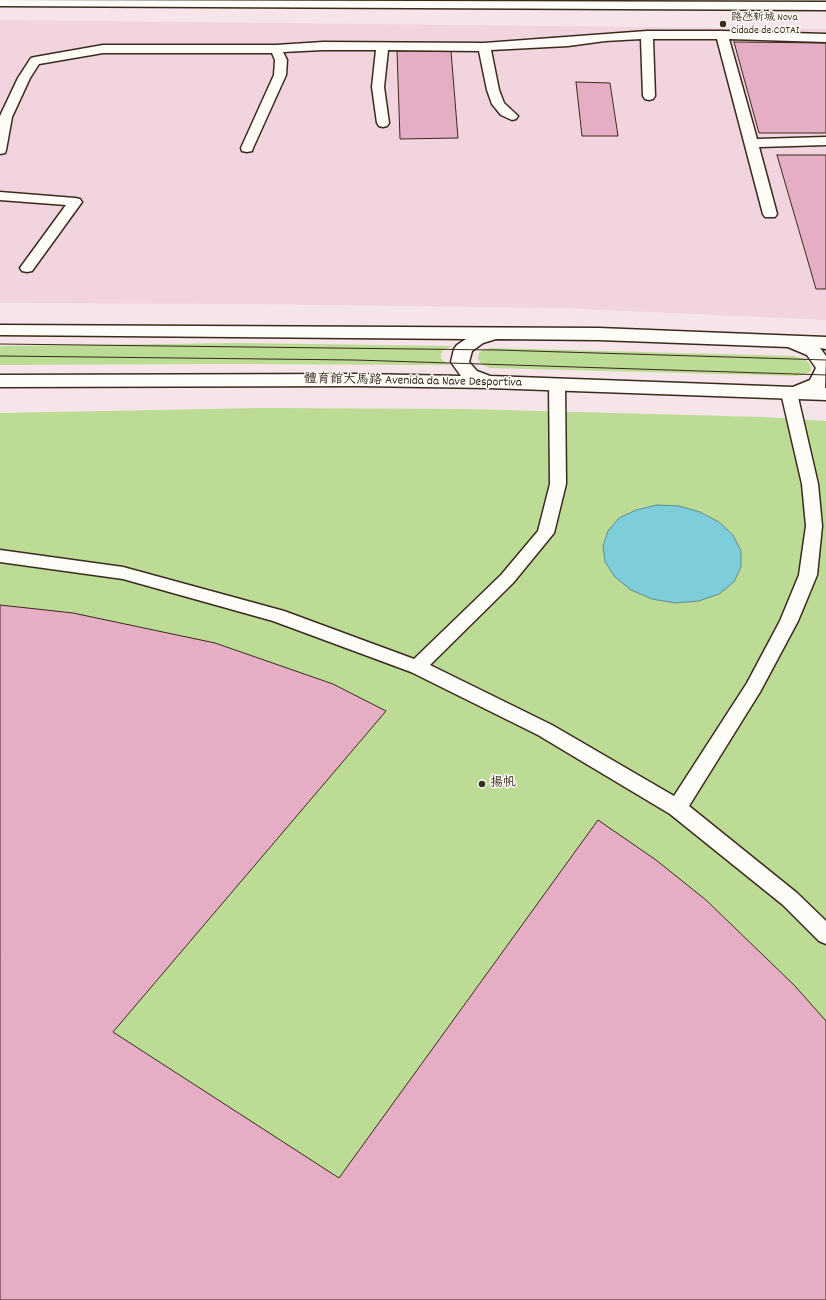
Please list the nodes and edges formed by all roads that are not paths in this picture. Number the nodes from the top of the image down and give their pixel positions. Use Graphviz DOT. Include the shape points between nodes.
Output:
graph roads {
  1 [pos="0,2"];
  2 [pos="826,6"];
  3 [pos="646,35"];
  4 [pos="722,35"];
  5 [pos="826,38"];
  6 [pos="382,46"];
  7 [pos="484,47"];
  8 [pos="276,49"];
  9 [pos="649,96"];
  10 [pos="512,116"];
  11 [pos="383,123"];
  12 [pos="826,141"];
  13 [pos="752,142"];
  14 [pos="247,148"];
  15 [pos="0,150"];
  16 [pos="0,196"];
  17 [pos="770,214"];
  18 [pos="27,268"];
  19 [pos="0,330"];
  20 [pos="498,333"];
  21 [pos="789,341"];
  22 [pos="826,343"];
  23 [pos="0,381"];
  24 [pos="489,382"];
  25 [pos="557,384"];
  26 [pos="793,393"];
  27 [pos="826,394"];
  28 [pos="0,556"];
  29 [pos="417,668"];
  30 [pos="677,808"];
  31 [pos="826,935"];
  1 -- 2 [label="main road"];
  3 -- 4 [label="lane"];
  3 -- 7 [label="lane"];
  3 -- 9 [label="lane"];
  4 -- 5 [label="lane"];
  4 -- 13 [label="lane"];
  6 -- 7 [label="lane"];
  6 -- 8 [label="lane"];
  6 -- 11 [label="lane" via="378,87"];
  7 -- 10 [label="lane" via="498,104"];
  8 -- 14 [label="lane" via="281,60 280,75"];
  8 -- 15 [label="lane" via="103,49 35,61 6,117"];
  12 -- 13 [label="lane"];
  13 -- 17 [label="lane"];
  16 -- 18 [label="lane" via="75,202"];
  19 -- 20 [label="main road"];
  20 -- 21 [label="main road"];
  20 -- 24 [label="main road" via="477,339 463,349 460,362 470,374"];
  21 -- 22 [label="main road"];
  21 -- 26 [label="main road" via="813,351 825,368 818,384"];
  23 -- 24 [label="main road, 體育館大馬路 Avenida da Nave Desportiva"];
  24 -- 25 [label="main road, 體育館大馬路 Avenida da Nave Desportiva"];
  25 -- 26 [label="main road, 體育館大馬路 Avenida da Nave Desportiva"];
  25 -- 29 [label="lane" via="558,484 546,533 507,579"];
  26 -- 27 [label="main road, 體育館大馬路 Avenida da Nave Desportiva"];
  26 -- 30 [label="lane" via="810,484 814,526 808,575 789,621 754,687"];
  28 -- 29 [label="lane" via="123,573 278,616"];
  29 -- 30 [label="lane" via="545,730"];
  30 -- 31 [label="lane" via="790,899"];
}
